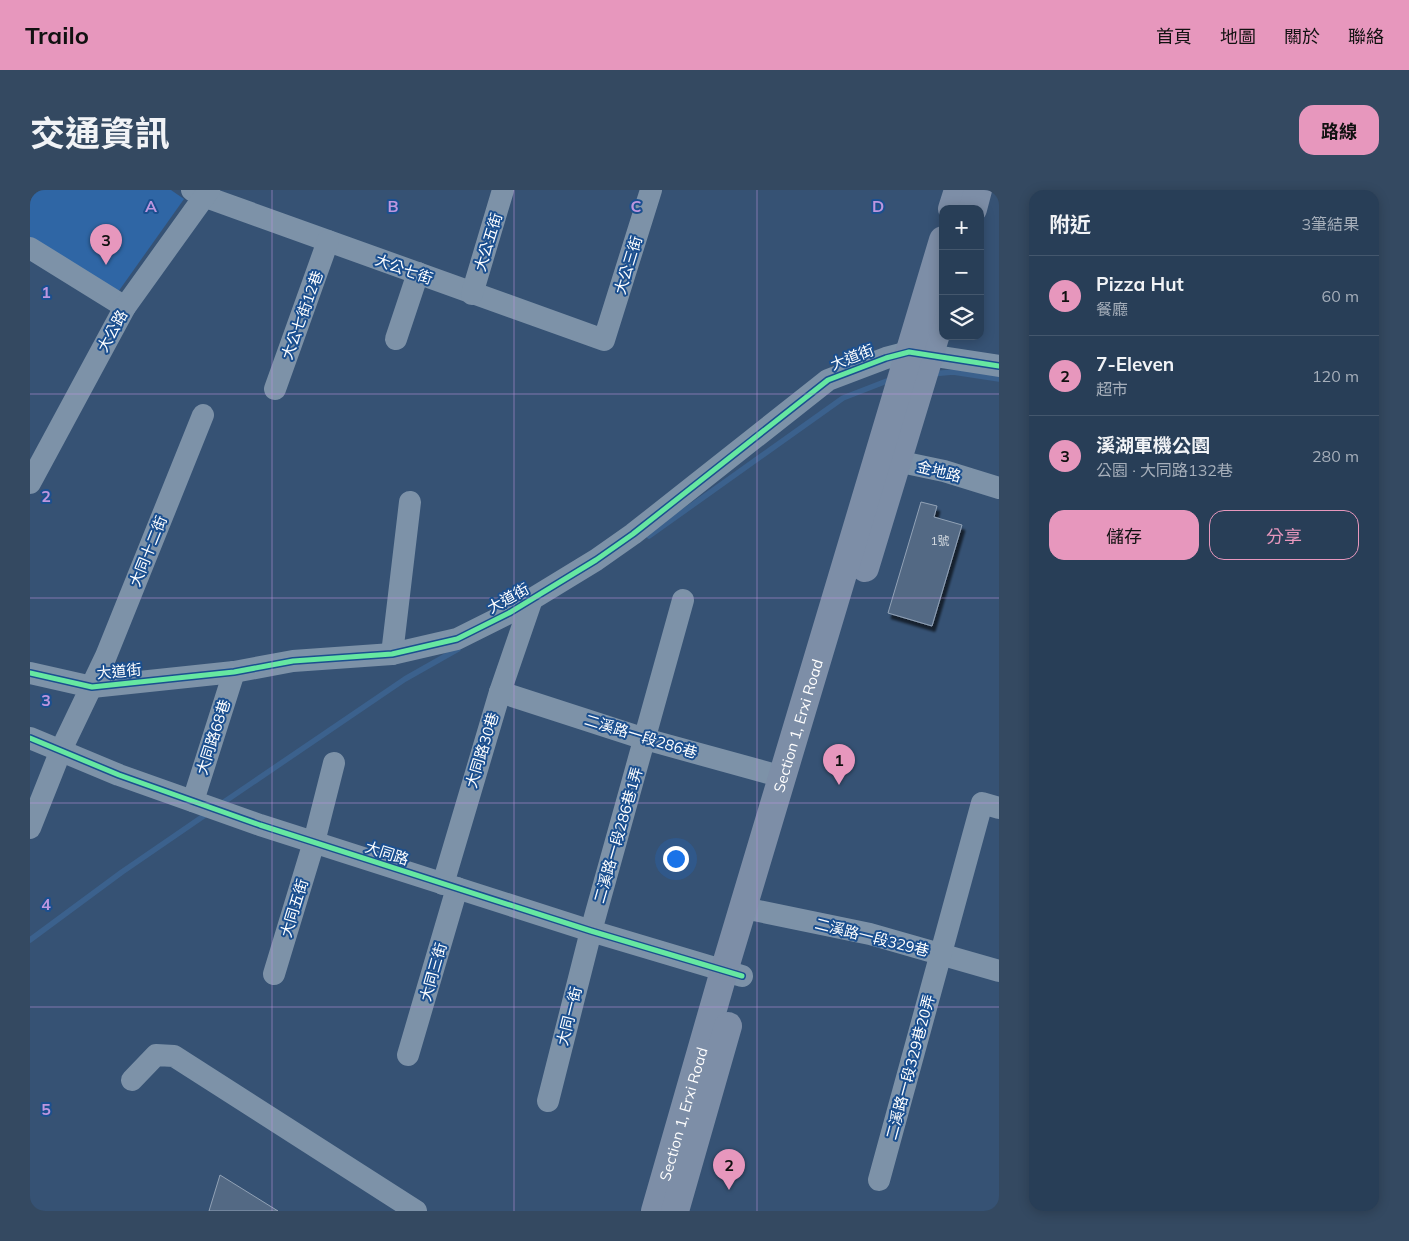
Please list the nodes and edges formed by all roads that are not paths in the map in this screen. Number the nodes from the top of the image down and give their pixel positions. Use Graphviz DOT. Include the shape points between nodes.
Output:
graph roads {
  1 [pos="503,190"];
  2 [pos="651,190"];
  3 [pos="958,190"];
  4 [pos="978,190"];
  5 [pos="201,192"];
  6 [pos="953,205"];
  7 [pos="974,205"];
  8 [pos="328,241"];
  9 [pos="30,248"];
  10 [pos="941,250"];
  11 [pos="418,273"];
  12 [pos="472,294"];
  13 [pos="124,307"];
  14 [pos="939,319"];
  15 [pos="396,339"];
  16 [pos="604,340"];
  17 [pos="999,366"];
  18 [pos="915,369"];
  19 [pos="275,389"];
  20 [pos="203,415"];
  21 [pos="888,459"];
  22 [pos="30,483"];
  23 [pos="999,488"];
  24 [pos="410,502"];
  25 [pos="683,600"];
  26 [pos="530,606"];
  27 [pos="392,654"];
  28 [pos="234,672"];
  29 [pos="30,673"];
  30 [pos="92,687"];
  31 [pos="500,692"];
  32 [pos="30,738"];
  33 [pos="645,739"];
  34 [pos="61,750"];
  35 [pos="334,763"];
  36 [pos="783,776"];
  37 [pos="991,805"];
  38 [pos="207,806"];
  39 [pos="30,828"];
  40 [pos="314,842"];
  41 [pos="450,886"];
  42 [pos="753,910"];
  43 [pos="591,932"];
  44 [pos="941,954"];
  45 [pos="999,971"];
  46 [pos="274,974"];
  47 [pos="733,974"];
  48 [pos="408,1055"];
  49 [pos="132,1080"];
  50 [pos="548,1101"];
  51 [pos="879,1180"];
  52 [pos="416,1211"];
  53 [pos="662,1211"];
  1 -- 12 [label="street, 大公五街"];
  2 -- 16 [label="street, 大公三街"];
  3 -- 6 [label="main road"];
  4 -- 7 [label="main road"];
  5 -- 8 [label="street, 大公七街"];
  5 -- 13 [label="street, 大公路"];
  8 -- 11 [label="street, 大公七街"];
  8 -- 19 [label="street, 大公七街12巷"];
  9 -- 13 [label="street"];
  10 -- 18 [label="main road, Section 1, Erxi Road"];
  11 -- 12 [label="street, 大公七街"];
  11 -- 15 [label="street"];
  12 -- 16 [label="street, 大公七街"];
  13 -- 22 [label="street, 大公路"];
  14 -- 18 [label="main road, Section 1, Erxi Road"];
  17 -- 18 [label="street"];
  18 -- 21 [label="main road, Section 1, Erxi Road"];
  18 -- 26 [label="street, 大道街" via="886,358 828,380 633,534"];
  20 -- 30 [label="street, 大同十二街"];
  21 -- 23 [label="street, 金地路" via="944,471"];
  21 -- 36 [label="main road, Section 1, Erxi Road"];
  21 -- 42 [label="main road, Section 1, Erxi Road"];
  24 -- 27 [label="street"];
  25 -- 33 [label="street, 二溪路一段286巷1弄"];
  26 -- 27 [label="street, 大道街" via="456,639"];
  26 -- 31 [label="street, 大同路30巷"];
  27 -- 28 [label="street, 大道街" via="293,661"];
  28 -- 30 [label="street, 大道街"];
  28 -- 38 [label="street, 大同路68巷"];
  29 -- 30 [label="street, 大道街"];
  30 -- 34 [label="street, 大同十二街"];
  31 -- 33 [label="street, 二溪路一段286巷"];
  31 -- 41 [label="street, 大同路30巷"];
  32 -- 34 [label="street, 大同路"];
  33 -- 36 [label="street, 二溪路一段286巷"];
  33 -- 43 [label="street, 二溪路一段286巷1弄"];
  34 -- 38 [label="street, 大同路" via="119,775"];
  34 -- 39 [label="street, 大同十二街"];
  35 -- 40 [label="street, 大同五街"];
  36 -- 42 [label="main road, Section 1, Erxi Road"];
  37 -- 44 [label="street, 二溪路一段329巷20弄"];
  38 -- 40 [label="street, 大同路"];
  40 -- 41 [label="street, 大同路"];
  40 -- 46 [label="street, 大同五街"];
  41 -- 43 [label="street, 大同路"];
  41 -- 48 [label="street, 大同三街"];
  42 -- 44 [label="street, 二溪路一段329巷" via="870,934"];
  42 -- 47 [label="main road, Section 1, Erxi Road"];
  43 -- 47 [label="street, 大同路"];
  43 -- 50 [label="street, 大同一街"];
  44 -- 45 [label="street, 二溪路一段329巷"];
  44 -- 51 [label="street, 二溪路一段329巷20弄"];
  47 -- 53 [label="main road, Section 1, Erxi Road"];
  49 -- 52 [label="street" via="156,1055 174,1056"];
}
